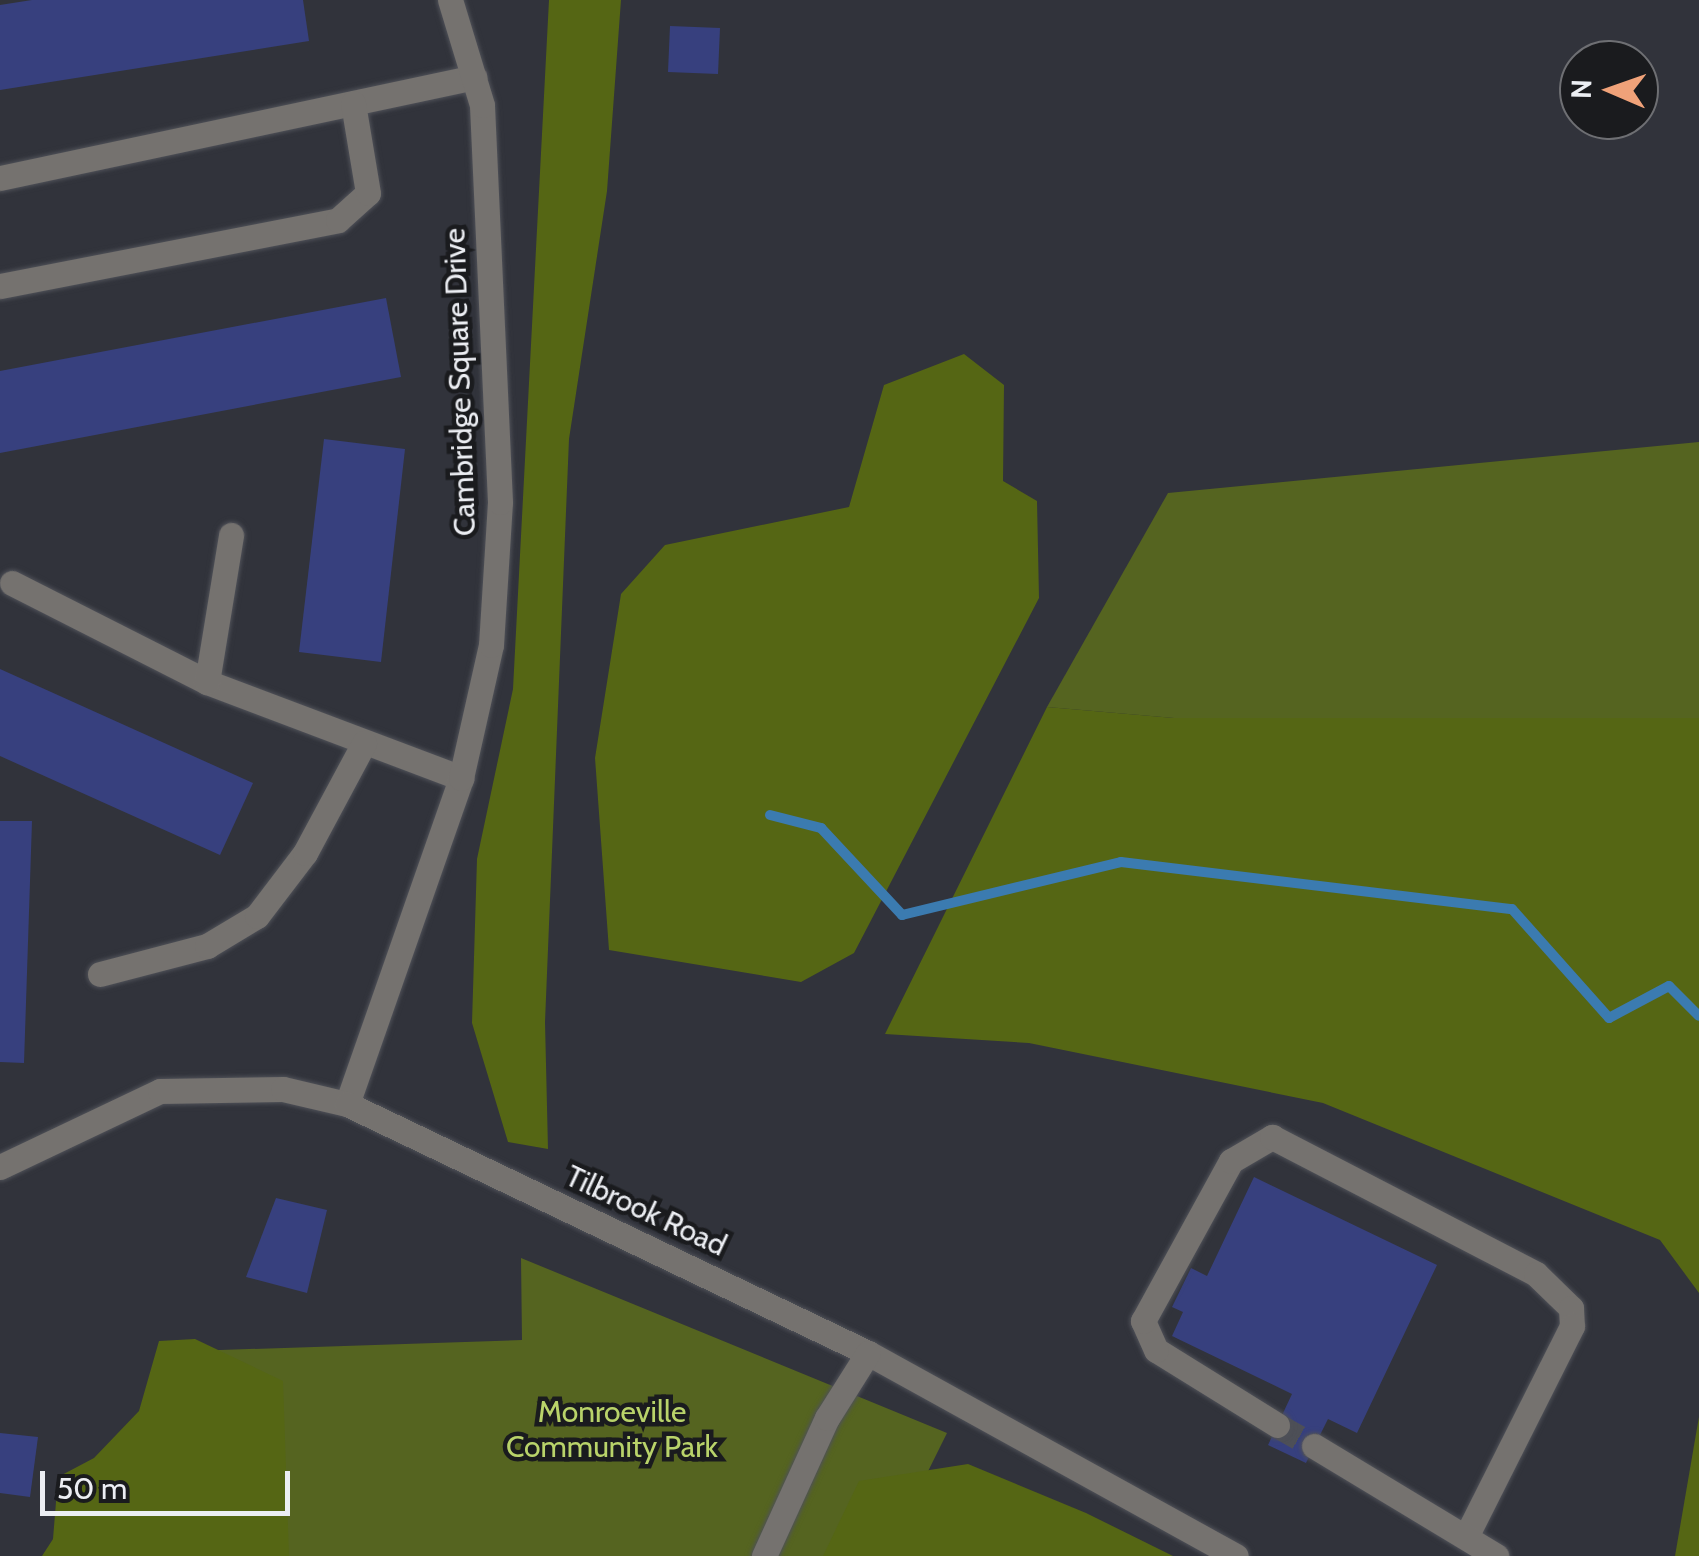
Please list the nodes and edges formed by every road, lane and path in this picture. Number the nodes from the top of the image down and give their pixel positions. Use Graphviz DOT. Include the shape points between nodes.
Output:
graph roads {
  1 [pos="450,0"];
  2 [pos="474,78"];
  3 [pos="353,103"];
  4 [pos="0,178"];
  5 [pos="0,286"];
  6 [pos="231,535"];
  7 [pos="12,583"];
  8 [pos="207,682"];
  9 [pos="364,744"];
  10 [pos="461,778"];
  11 [pos="100,974"];
  12 [pos="347,1104"];
  13 [pos="0,1167"];
  14 [pos="868,1352"];
  15 [pos="1277,1425"];
  16 [pos="1314,1446"];
  17 [pos="1467,1536"];
  18 [pos="764,1556"];
  19 [pos="1236,1556"];
  20 [pos="1496,1556"];
  1 -- 2 [label="street, Cambridge Square Drive"];
  2 -- 3 [label="street"];
  2 -- 10 [label="street, Cambridge Square Drive" via="500,502 491,646"];
  3 -- 4 [label="street"];
  3 -- 5 [label="street" via="368,193 338,220"];
  6 -- 8 [label="street"];
  7 -- 8 [label="street"];
  8 -- 9 [label="street"];
  9 -- 10 [label="street"];
  9 -- 11 [label="street" via="305,853 258,916 208,946"];
  10 -- 12 [label="street, Cambridge Square Drive"];
  12 -- 13 [label="street, Tilbrook Road" via="283,1089 160,1091"];
  12 -- 14 [label="street, Tilbrook Road"];
  14 -- 18 [label="street" via="826,1418"];
  14 -- 19 [label="street, Tilbrook Road"];
  15 -- 17 [label="street" via="1156,1350 1143,1322 1231,1161 1272,1137 1560,1292 1572,1326"];
  16 -- 17 [label="street"];
  17 -- 20 [label="street"];
}
